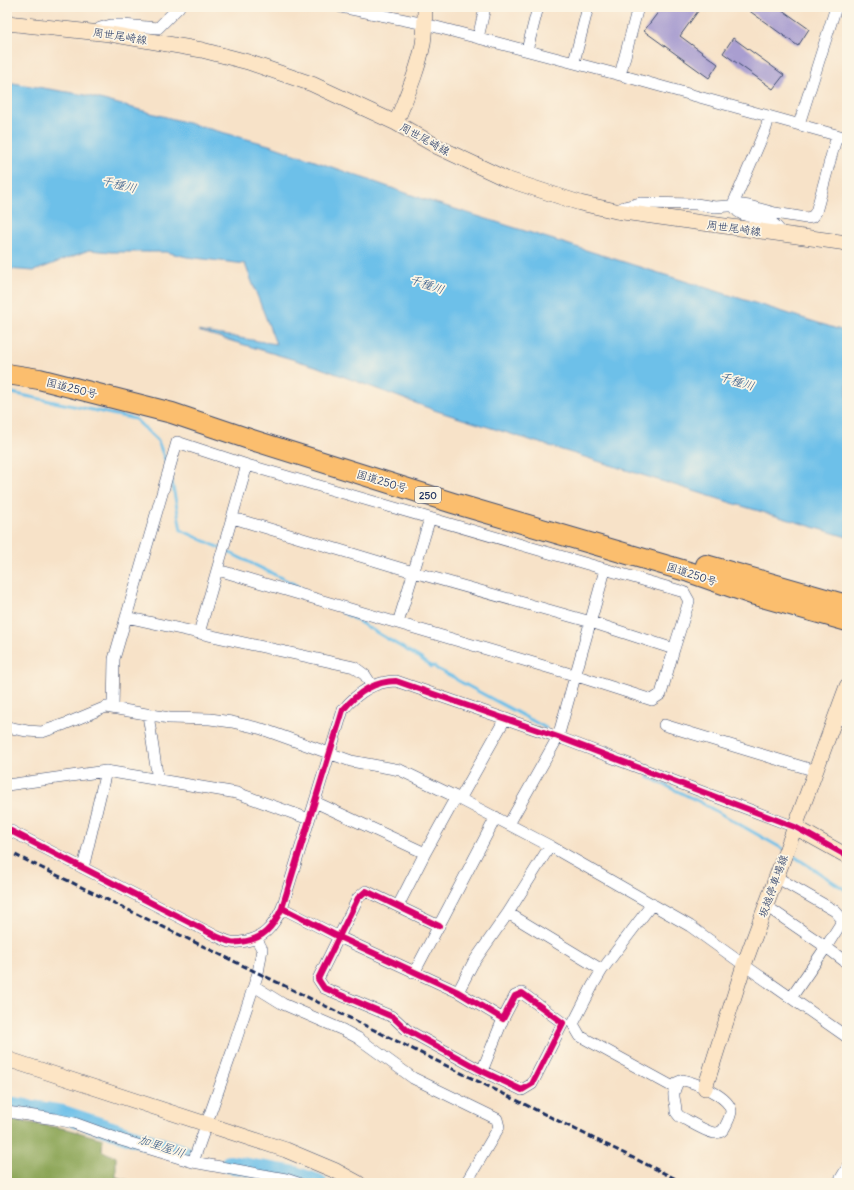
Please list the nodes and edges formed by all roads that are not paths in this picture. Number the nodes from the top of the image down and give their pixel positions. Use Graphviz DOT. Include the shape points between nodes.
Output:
graph roads {
  1 [pos="179,7"];
  2 [pos="341,7"];
  3 [pos="424,7"];
  4 [pos="485,7"];
  5 [pos="538,7"];
  6 [pos="588,7"];
  7 [pos="638,7"];
  8 [pos="836,7"];
  9 [pos="7,23"];
  10 [pos="425,24"];
  11 [pos="98,32"];
  12 [pos="478,38"];
  13 [pos="527,50"];
  14 [pos="574,62"];
  15 [pos="620,75"];
  16 [pos="769,117"];
  17 [pos="396,123"];
  18 [pos="799,124"];
  19 [pos="842,137"];
  20 [pos="734,206"];
  21 [pos="616,211"];
  22 [pos="783,234"];
  23 [pos="847,243"];
  24 [pos="7,362"];
  25 [pos="7,374"];
  26 [pos="247,465"];
  27 [pos="233,518"];
  28 [pos="430,518"];
  29 [pos="218,570"];
  30 [pos="605,570"];
  31 [pos="413,572"];
  32 [pos="847,605"];
  33 [pos="126,617"];
  34 [pos="847,621"];
  35 [pos="591,622"];
  36 [pos="398,623"];
  37 [pos="199,633"];
  38 [pos="674,649"];
  39 [pos="574,675"];
  40 [pos="372,686"];
  41 [pos="847,686"];
  42 [pos="113,708"];
  43 [pos="148,715"];
  44 [pos="505,719"];
  45 [pos="842,719"];
  46 [pos="664,725"];
  47 [pos="7,727"];
  48 [pos="558,737"];
  49 [pos="330,753"];
  50 [pos="106,771"];
  51 [pos="816,771"];
  52 [pos="158,780"];
  53 [pos="7,785"];
  54 [pos="458,798"];
  55 [pos="314,802"];
  56 [pos="496,817"];
  57 [pos="309,818"];
  58 [pos="509,824"];
  59 [pos="795,826"];
  60 [pos="7,829"];
  61 [pos="550,846"];
  62 [pos="425,853"];
  63 [pos="847,856"];
  64 [pos="83,868"];
  65 [pos="776,877"];
  66 [pos="652,904"];
  67 [pos="398,906"];
  68 [pos="766,906"];
  69 [pos="282,908"];
  70 [pos="508,913"];
  71 [pos="846,919"];
  72 [pos="439,926"];
  73 [pos="339,937"];
  74 [pos="256,938"];
  75 [pos="826,947"];
  76 [pos="847,963"];
  77 [pos="744,965"];
  78 [pos="602,970"];
  79 [pos="414,972"];
  80 [pos="254,986"];
  81 [pos="458,992"];
  82 [pos="791,998"];
  83 [pos="503,1019"];
  84 [pos="568,1024"];
  85 [pos="847,1037"];
  86 [pos="7,1059"];
  87 [pos="482,1071"];
  88 [pos="675,1088"];
  89 [pos="705,1088"];
  90 [pos="7,1112"];
  91 [pos="207,1124"];
  92 [pos="193,1162"];
  93 [pos="847,1168"];
  94 [pos="298,1183"];
  95 [pos="358,1183"];
  96 [pos="466,1183"];
  97 [pos="838,1183"];
  1 -- 11 [label="street" via="158,28 111,25 100,28"];
  2 -- 10 [label="street"];
  3 -- 10 [label="main road"];
  4 -- 12 [label="street"];
  5 -- 13 [label="street"];
  6 -- 14 [label="street"];
  7 -- 15 [label="street"];
  8 -- 18 [label="street"];
  9 -- 11 [label="main road, 周世尾崎線"];
  10 -- 12 [label="street"];
  10 -- 17 [label="main road" via="417,68"];
  11 -- 17 [label="main road, 周世尾崎線" via="202,50 248,62 312,84"];
  12 -- 13 [label="street"];
  13 -- 14 [label="street"];
  14 -- 15 [label="street"];
  15 -- 16 [label="street"];
  16 -- 18 [label="street"];
  16 -- 20 [label="street"];
  17 -- 21 [label="main road, 周世尾崎線" via="438,147 506,178 580,203"];
  18 -- 19 [label="street"];
  19 -- 20 [label="street" via="812,217 775,213 749,206"];
  20 -- 21 [label="street" via="640,203"];
  20 -- 22 [label="street" via="738,212 770,221"];
  21 -- 22 [label="main road, 周世尾崎線"];
  22 -- 23 [label="main road, 周世尾崎線"];
  24 -- 32 [label="highway, 国道250号 / 250" via="39,366 177,403 456,492"];
  25 -- 34 [label="highway, 国道250号 / 250" via="39,379 172,413 453,502"];
  26 -- 27 [label="street"];
  26 -- 28 [label="street"];
  26 -- 33 [label="street" via="176,442"];
  27 -- 29 [label="street"];
  27 -- 31 [label="street"];
  28 -- 30 [label="street"];
  28 -- 31 [label="street"];
  29 -- 36 [label="street"];
  29 -- 37 [label="street"];
  30 -- 35 [label="street"];
  30 -- 38 [label="street" via="684,592 689,601"];
  31 -- 35 [label="street"];
  31 -- 36 [label="street"];
  33 -- 37 [label="street"];
  33 -- 42 [label="street" via="114,659"];
  35 -- 38 [label="street"];
  35 -- 39 [label="street"];
  36 -- 39 [label="street"];
  37 -- 40 [label="street" via="354,667 365,675"];
  38 -- 39 [label="street" via="661,694 652,700"];
  39 -- 48 [label="street"];
  40 -- 44 [label="street" via="385,681 396,681"];
  40 -- 49 [label="street" via="353,698 343,710"];
  41 -- 45 [label="main road, 坂越停車場線"];
  42 -- 43 [label="street"];
  42 -- 47 [label="street" via="106,707 42,732"];
  43 -- 49 [label="street" via="210,718 232,722 262,729"];
  43 -- 52 [label="street"];
  44 -- 48 [label="street"];
  44 -- 54 [label="street"];
  45 -- 51 [label="main road, 坂越停車場線"];
  46 -- 51 [label="street"];
  48 -- 58 [label="street"];
  48 -- 59 [label="street"];
  49 -- 54 [label="street" via="351,761 400,770"];
  49 -- 55 [label="street"];
  50 -- 52 [label="street"];
  50 -- 53 [label="street"];
  50 -- 64 [label="street"];
  51 -- 59 [label="main road, 坂越停車場線"];
  52 -- 57 [label="street" via="237,793"];
  54 -- 56 [label="street"];
  54 -- 62 [label="street"];
  55 -- 57 [label="street"];
  55 -- 62 [label="street"];
  56 -- 58 [label="street"];
  56 -- 72 [label="street"];
  57 -- 69 [label="street"];
  58 -- 61 [label="street"];
  59 -- 63 [label="main road"];
  59 -- 65 [label="main road, 坂越停車場線"];
  60 -- 64 [label="street"];
  61 -- 66 [label="street"];
  61 -- 70 [label="street"];
  62 -- 67 [label="street"];
  64 -- 74 [label="street" via="216,936 232,942"];
  65 -- 68 [label="main road, 坂越停車場線"];
  65 -- 71 [label="street"];
  66 -- 77 [label="street" via="690,926"];
  66 -- 78 [label="street"];
  67 -- 72 [label="street"];
  67 -- 73 [label="street" via="366,891 358,898"];
  68 -- 75 [label="street"];
  68 -- 77 [label="main road, 坂越停車場線"];
  69 -- 73 [label="street"];
  69 -- 74 [label="street" via="275,922"];
  70 -- 78 [label="street"];
  70 -- 81 [label="street" via="473,963"];
  71 -- 75 [label="street"];
  72 -- 79 [label="street"];
  73 -- 79 [label="street"];
  73 -- 87 [label="street" via="318,979 324,988 393,1017 408,1030"];
  74 -- 80 [label="street" via="262,949"];
  75 -- 76 [label="street"];
  75 -- 82 [label="street"];
  77 -- 82 [label="street"];
  77 -- 89 [label="main road, 坂越停車場線"];
  78 -- 84 [label="street"];
  79 -- 81 [label="street"];
  80 -- 91 [label="street"];
  80 -- 96 [label="street" via="283,1004 358,1038 413,1078 497,1119 499,1127"];
  81 -- 83 [label="street"];
  82 -- 85 [label="street"];
  83 -- 84 [label="street" via="515,996 522,993"];
  83 -- 87 [label="street"];
  84 -- 87 [label="street" via="532,1084 522,1090"];
  84 -- 88 [label="street" via="580,1036"];
  86 -- 91 [label="main road"];
  88 -- 89 [label="street" via="678,1082 683,1080"];
  88 -- 89 [label="street" via="673,1097 679,1116 714,1133 721,1132 728,1122 731,1112 729,1106 724,1099"];
  90 -- 92 [label="street" via="74,1123"];
  91 -- 92 [label="street"];
  91 -- 95 [label="main road" via="286,1150"];
  92 -- 94 [label="street"];
  93 -- 97 [label="street"];
}
